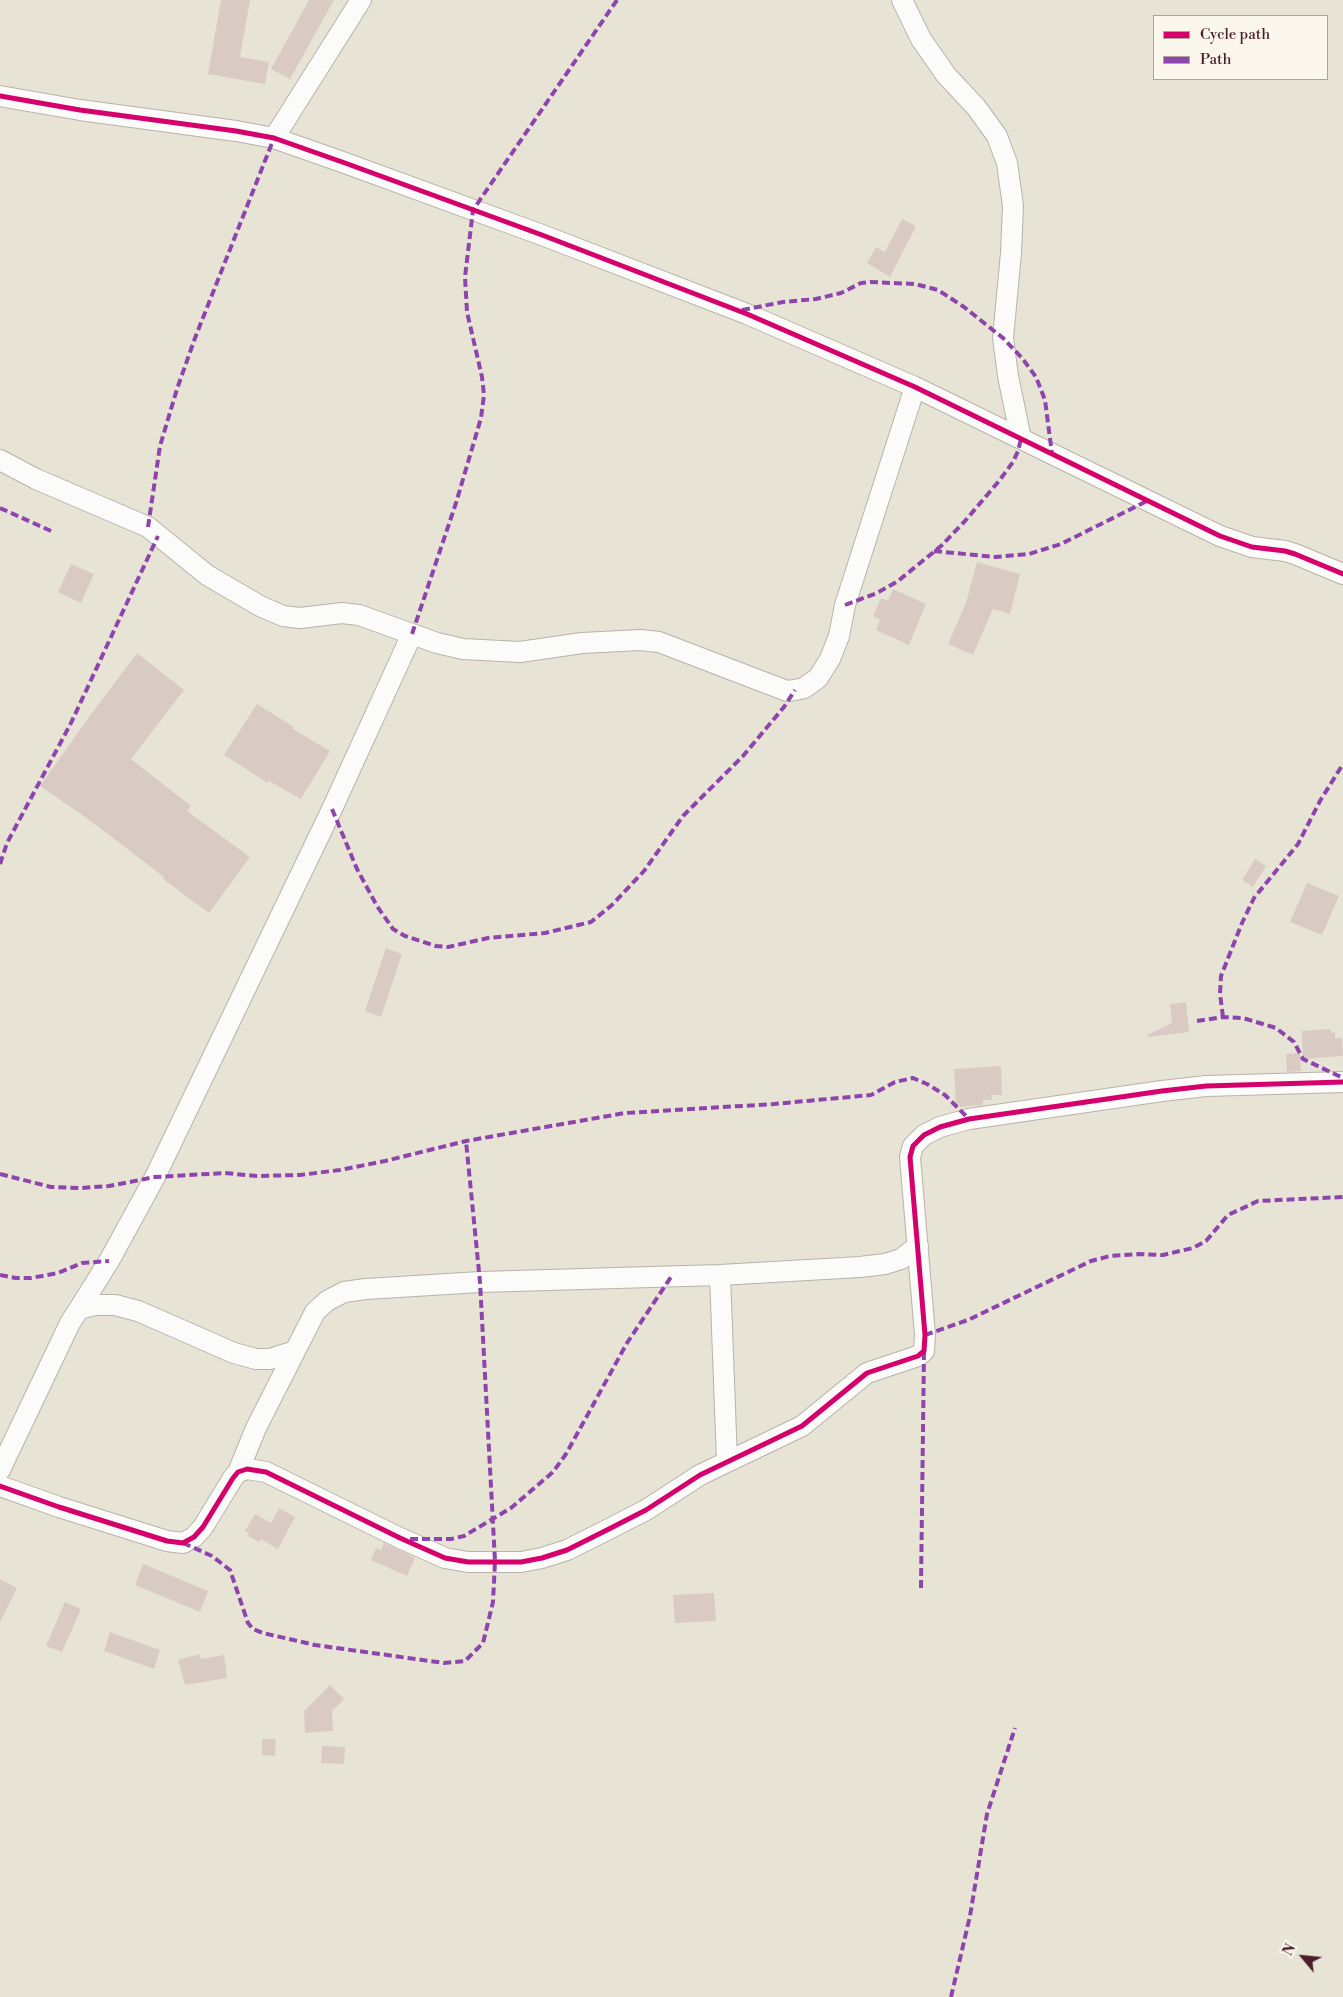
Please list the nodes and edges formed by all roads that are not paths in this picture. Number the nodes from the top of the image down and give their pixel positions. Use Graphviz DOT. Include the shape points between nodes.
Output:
graph roads {
  1 [pos="361,0"];
  2 [pos="902,0"];
  3 [pos="0,96"];
  4 [pos="274,138"];
  5 [pos="915,387"];
  6 [pos="1021,439"];
  7 [pos="0,460"];
  8 [pos="1343,574"];
  9 [pos="412,634"];
  10 [pos="1343,1082"];
  11 [pos="918,1246"];
  12 [pos="720,1275"];
  13 [pos="79,1309"];
  14 [pos="295,1351"];
  15 [pos="727,1461"];
  16 [pos="0,1470"];
  17 [pos="238,1472"];
  18 [pos="0,1486"];
  1 -- 4 [label="street"];
  2 -- 6 [label="street" via="921,39 946,75 997,136 1007,163 1013,206 1003,338"];
  3 -- 4 [label="street"];
  4 -- 5 [label="street" via="738,310"];
  5 -- 6 [label="street"];
  5 -- 9 [label="street" via="830,659 818,678 804,688 779,688 659,642 582,643 520,652 463,649"];
  6 -- 8 [label="street" via="1236,543 1285,551"];
  7 -- 9 [label="street" via="148,527 207,575 283,616 358,615"];
  9 -- 13 [label="street" via="328,818 155,1177"];
  10 -- 11 [label="street" via="1206,1086 969,1119 940,1127 924,1135 913,1146 910,1158"];
  11 -- 12 [label="street" via="901,1259 885,1264"];
  11 -- 15 [label="street" via="924,1351 867,1374 802,1426"];
  12 -- 14 [label="street" via="366,1288 344,1292 321,1305 314,1312"];
  12 -- 15 [label="street"];
  13 -- 14 [label="street" via="95,1304 138,1311 234,1353 256,1359 270,1359"];
  13 -- 16 [label="street"];
  14 -- 17 [label="street"];
  15 -- 17 [label="street" via="598,1535 567,1550 521,1562 468,1562 446,1558 266,1472 247,1469"];
  17 -- 18 [label="street" via="203,1528 183,1542 158,1538"];
}
